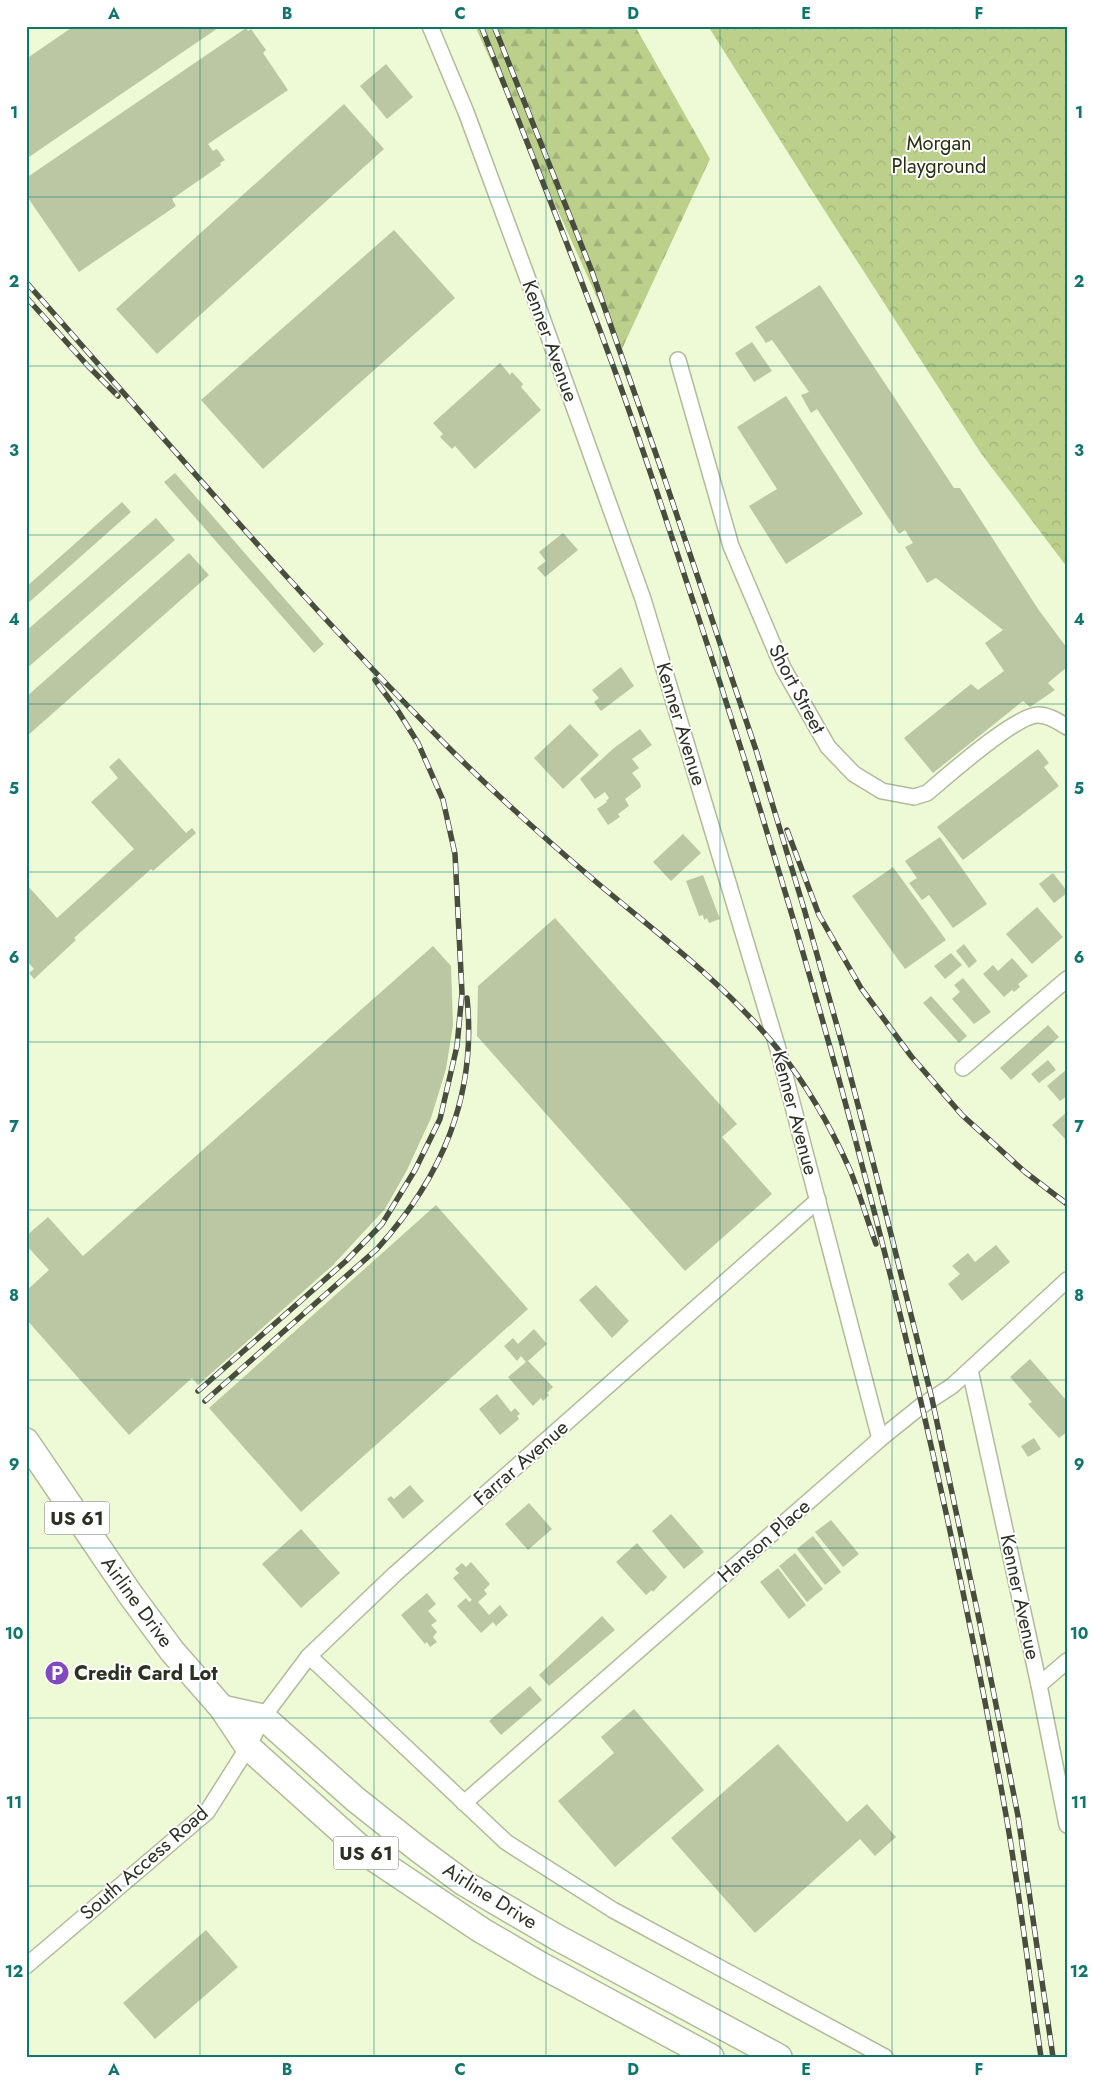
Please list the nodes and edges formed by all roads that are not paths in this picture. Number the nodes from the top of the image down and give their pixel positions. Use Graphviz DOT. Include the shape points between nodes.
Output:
graph roads {
  1 [pos="430,26"];
  2 [pos="678,360"];
  3 [pos="1067,727"];
  4 [pos="1064,988"];
  5 [pos="963,1068"];
  6 [pos="818,1200"];
  7 [pos="1067,1280"];
  8 [pos="970,1370"];
  9 [pos="880,1439"];
  10 [pos="26,1441"];
  11 [pos="310,1656"];
  12 [pos="1067,1661"];
  13 [pos="1039,1685"];
  14 [pos="222,1708"];
  15 [pos="262,1718"];
  16 [pos="248,1747"];
  17 [pos="464,1804"];
  18 [pos="1067,1825"];
  19 [pos="26,1966"];
  20 [pos="711,2057"];
  21 [pos="779,2057"];
  22 [pos="885,2057"];
  1 -- 6 [label="street, Kenner Avenue" via="466,112 536,300 642,599 775,1040"];
  2 -- 3 [label="street, Short Street" via="731,546 783,668 828,747 854,774 882,791 914,797 927,793 1010,726 1038,715 1055,719"];
  4 -- 5 [label="street"];
  6 -- 9 [label="street, Kenner Avenue"];
  6 -- 11 [label="street, Farrar Avenue" via="395,1574"];
  7 -- 8 [label="street, Hanson Place"];
  8 -- 9 [label="street, Hanson Place"];
  8 -- 13 [label="street, Kenner Avenue"];
  9 -- 17 [label="street, Hanson Place"];
  10 -- 14 [label="highway, Airline Drive / US 61" via="172,1651"];
  11 -- 15 [label="street, Farrar Avenue"];
  11 -- 17 [label="street"];
  12 -- 13 [label="street"];
  13 -- 18 [label="street, Kenner Avenue"];
  14 -- 15 [label="highway, Airline Drive / US 61"];
  14 -- 16 [label="highway, Airline Drive / US 61"];
  15 -- 16 [label="street, Farrar Avenue"];
  15 -- 21 [label="highway, Airline Drive / US 61" via="355,1799 464,1882 558,1938"];
  16 -- 19 [label="street, South Access Road" via="207,1812"];
  16 -- 20 [label="highway, Airline Drive / US 61" via="366,1853 481,1930"];
  17 -- 22 [label="street" via="506,1842 613,1910"];
}
